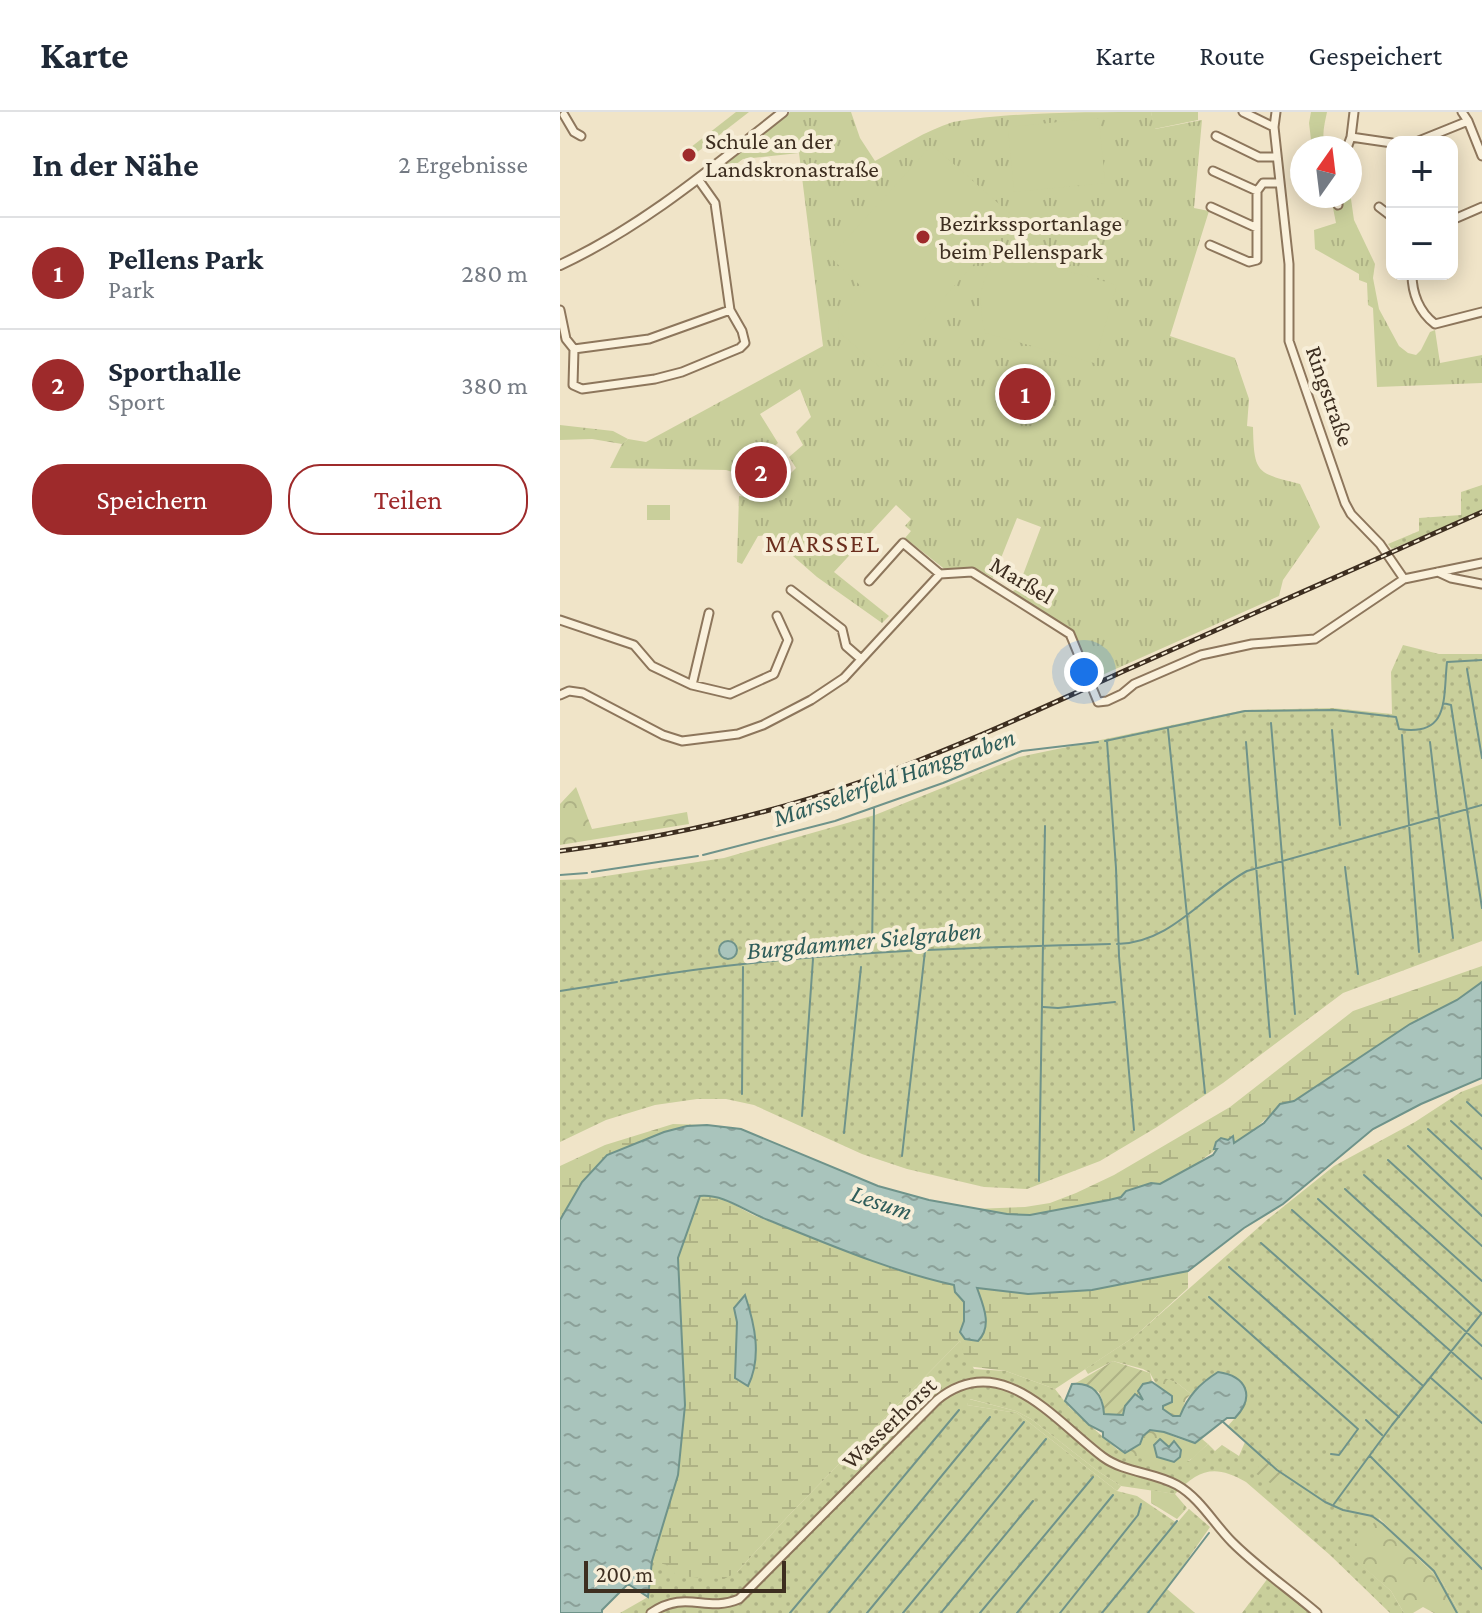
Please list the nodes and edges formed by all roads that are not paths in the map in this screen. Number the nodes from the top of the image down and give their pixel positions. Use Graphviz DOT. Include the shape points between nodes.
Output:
graph roads {
  1 [pos="783,112"];
  2 [pos="1243,112"];
  3 [pos="1276,112"];
  4 [pos="1354,112"];
  5 [pos="1462,112"];
  6 [pos="564,114"];
  7 [pos="1468,121"];
  8 [pos="1274,127"];
  9 [pos="581,136"];
  10 [pos="1216,136"];
  11 [pos="1351,136"];
  12 [pos="1431,136"];
  13 [pos="1362,139"];
  14 [pos="1386,142"];
  15 [pos="1482,156"];
  16 [pos="1277,157"];
  17 [pos="1213,171"];
  18 [pos="698,179"];
  19 [pos="1280,183"];
  20 [pos="1257,191"];
  21 [pos="1211,207"];
  22 [pos="1379,207"];
  23 [pos="1482,207"];
  24 [pos="1386,212"];
  25 [pos="1458,217"];
  26 [pos="1257,228"];
  27 [pos="1210,245"];
  28 [pos="560,265"];
  29 [pos="1412,280"];
  30 [pos="560,310"];
  31 [pos="730,310"];
  32 [pos="1482,312"];
  33 [pos="574,349"];
  34 [pos="1482,563"];
  35 [pos="1437,571"];
  36 [pos="940,574"];
  37 [pos="1404,579"];
  38 [pos="869,581"];
  39 [pos="1482,584"];
  40 [pos="791,590"];
  41 [pos="709,613"];
  42 [pos="777,616"];
  43 [pos="560,620"];
  44 [pos="861,659"];
  45 [pos="692,685"];
  46 [pos="560,695"];
  47 [pos="651,1613"];
  48 [pos="1317,1613"];
  1 -- 18 [label="street"];
  2 -- 8 [label="street"];
  3 -- 8 [label="street, Ringstraße"];
  4 -- 11 [label="street"];
  5 -- 7 [label="street"];
  6 -- 9 [label="street"];
  7 -- 12 [label="street"];
  7 -- 15 [label="street"];
  8 -- 16 [label="street, Ringstraße"];
  10 -- 16 [label="street" via="1259,157"];
  13 -- 14 [label="street"];
  16 -- 19 [label="street, Ringstraße"];
  17 -- 20 [label="street"];
  18 -- 28 [label="street" via="623,231"];
  18 -- 31 [label="street" via="715,203"];
  19 -- 20 [label="street" via="1263,183"];
  19 -- 37 [label="street, Ringstraße" via="1290,267 1289,341 1345,503"];
  20 -- 26 [label="street"];
  21 -- 26 [label="street"];
  22 -- 24 [label="street"];
  23 -- 25 [label="street"];
  26 -- 27 [label="street" via="1257,260 1249,262"];
  29 -- 32 [label="street" via="1412,291 1435,324"];
  30 -- 33 [label="street" via="566,339"];
  31 -- 33 [label="street" via="649,339"];
  31 -- 33 [label="street" via="745,338 740,348 655,379 582,389 573,385 571,376"];
  34 -- 35 [label="street"];
  35 -- 37 [label="street"];
  35 -- 39 [label="street"];
  36 -- 37 [label="street, Marßel" via="972,572 1070,634 1098,702 1201,655 1315,639"];
  36 -- 38 [label="street" via="903,543"];
  36 -- 44 [label="street"];
  40 -- 44 [label="street" via="842,629 846,646"];
  41 -- 45 [label="street"];
  42 -- 45 [label="street" via="788,640 774,674 730,694"];
  43 -- 45 [label="street" via="634,645 652,666"];
  44 -- 46 [label="street" via="844,678 763,725 691,742 663,735 583,693"];
  47 -- 48 [label="street, Wasserhorst" via="676,1601 713,1607 739,1599 937,1400 950,1389 976,1383 1024,1393 1105,1458 1180,1486 1249,1558"];
}
